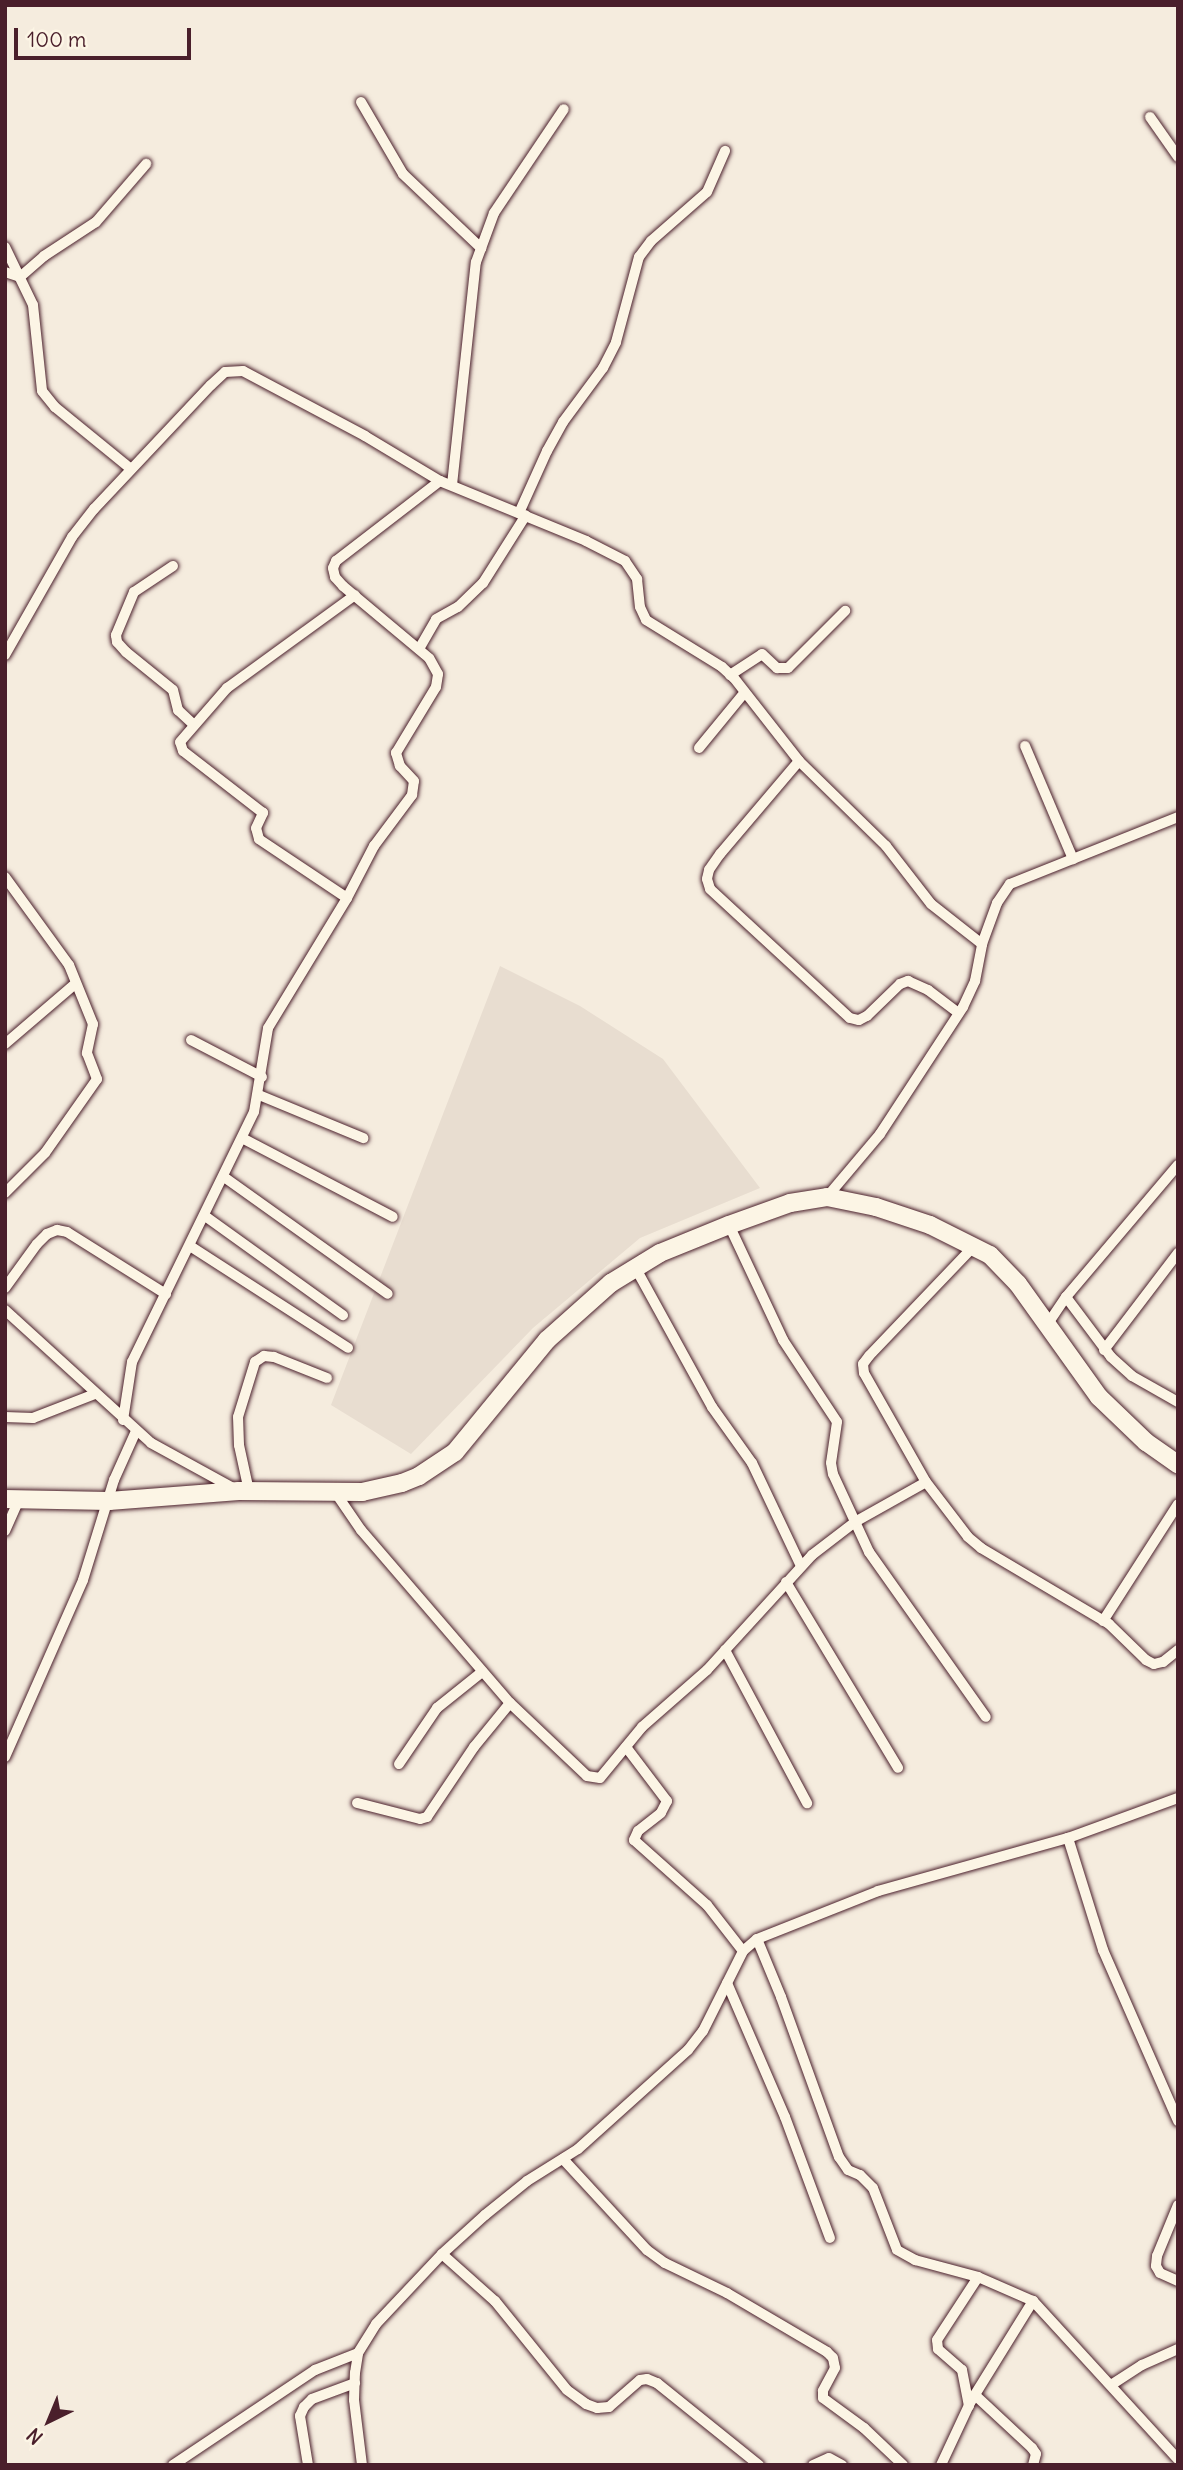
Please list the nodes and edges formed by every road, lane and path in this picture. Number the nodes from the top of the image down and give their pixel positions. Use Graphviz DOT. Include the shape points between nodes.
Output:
graph roads {
  1 [pos="361,102"];
  2 [pos="565,109"];
  3 [pos="1150,117"];
  4 [pos="725,151"];
  5 [pos="1178,157"];
  6 [pos="146,164"];
  7 [pos="5,247"];
  8 [pos="481,248"];
  9 [pos="5,272"];
  10 [pos="20,276"];
  11 [pos="131,469"];
  12 [pos="440,481"];
  13 [pos="452,485"];
  14 [pos="522,514"];
  15 [pos="173,566"];
  16 [pos="355,595"];
  17 [pos="845,611"];
  18 [pos="419,649"];
  19 [pos="5,654"];
  20 [pos="730,676"];
  21 [pos="745,692"];
  22 [pos="193,724"];
  23 [pos="1025,746"];
  24 [pos="699,748"];
  25 [pos="799,761"];
  26 [pos="1178,817"];
  27 [pos="1073,859"];
  28 [pos="5,877"];
  29 [pos="347,898"];
  30 [pos="982,944"];
  31 [pos="75,984"];
  32 [pos="958,1013"];
  33 [pos="191,1041"];
  34 [pos="5,1044"];
  35 [pos="262,1077"];
  36 [pos="259,1095"];
  37 [pos="242,1138"];
  38 [pos="363,1138"];
  39 [pos="1176,1170"];
  40 [pos="224,1177"];
  41 [pos="5,1193"];
  42 [pos="827,1197"];
  43 [pos="205,1216"];
  44 [pos="393,1217"];
  45 [pos="729,1225"];
  46 [pos="975,1245"];
  47 [pos="190,1246"];
  48 [pos="1178,1253"];
  49 [pos="635,1267"];
  50 [pos="5,1288"];
  51 [pos="166,1294"];
  52 [pos="388,1294"];
  53 [pos="1066,1297"];
  54 [pos="5,1310"];
  55 [pos="343,1315"];
  56 [pos="1047,1325"];
  57 [pos="348,1348"];
  58 [pos="1104,1350"];
  59 [pos="327,1378"];
  60 [pos="96,1394"];
  61 [pos="1178,1402"];
  62 [pos="5,1417"];
  63 [pos="123,1420"];
  64 [pos="136,1431"];
  65 [pos="1178,1464"];
  66 [pos="926,1482"];
  67 [pos="244,1491"];
  68 [pos="335,1492"];
  69 [pos="12,1499"];
  70 [pos="109,1501"];
  71 [pos="1178,1504"];
  72 [pos="855,1522"];
  73 [pos="5,1531"];
  74 [pos="801,1566"];
  75 [pos="786,1582"];
  76 [pos="1103,1621"];
  77 [pos="724,1650"];
  78 [pos="1178,1650"];
  79 [pos="482,1672"];
  80 [pos="510,1703"];
  81 [pos="986,1717"];
  82 [pos="626,1747"];
  83 [pos="5,1757"];
  84 [pos="399,1765"];
  85 [pos="898,1768"];
  86 [pos="1178,1798"];
  87 [pos="356,1802"];
  88 [pos="807,1803"];
  89 [pos="1068,1838"];
  90 [pos="757,1939"];
  91 [pos="743,1951"];
  92 [pos="727,1983"];
  93 [pos="1178,2121"];
  94 [pos="563,2159"];
  95 [pos="1178,2205"];
  96 [pos="1173,2230"];
  97 [pos="830,2238"];
  98 [pos="442,2254"];
  99 [pos="978,2277"];
  100 [pos="1178,2281"];
  101 [pos="1033,2301"];
  102 [pos="1178,2349"];
  103 [pos="358,2353"];
  104 [pos="355,2383"];
  105 [pos="1111,2385"];
  106 [pos="975,2395"];
  107 [pos="969,2406"];
  108 [pos="1178,2459"];
  109 [pos="173,2465"];
  110 [pos="308,2465"];
  111 [pos="362,2465"];
  112 [pos="759,2465"];
  113 [pos="813,2465"];
  114 [pos="842,2465"];
  115 [pos="903,2465"];
  116 [pos="941,2465"];
  117 [pos="1033,2465"];
  1 -- 8 [label="street" via="403,174"];
  2 -- 8 [label="street" via="494,213"];
  3 -- 5 [label="street"];
  4 -- 14 [label="street" via="708,192 639,257 611,351 547,451"];
  6 -- 10 [label="street" via="96,222"];
  7 -- 10 [label="street"];
  8 -- 13 [label="street" via="470,308"];
  9 -- 10 [label="street"];
  10 -- 11 [label="street" via="38,328 42,391"];
  11 -- 12 [label="street" via="211,385 234,369 365,436"];
  11 -- 19 [label="street" via="72,537"];
  12 -- 13 [label="street"];
  12 -- 16 [label="street" via="336,561 335,578"];
  13 -- 14 [label="street"];
  14 -- 18 [label="street" via="482,583 458,607 436,619"];
  14 -- 20 [label="street" via="625,561 637,579 646,620"];
  15 -- 22 [label="street" via="134,592 116,635 126,652 168,684 178,710"];
  16 -- 18 [label="street"];
  16 -- 22 [label="street" via="234,683"];
  17 -- 20 [label="street" via="788,668 777,668 762,654"];
  18 -- 29 [label="street" via="438,674 436,687 396,753 414,788 374,846"];
  20 -- 21 [label="street"];
  21 -- 24 [label="street"];
  21 -- 25 [label="street"];
  22 -- 29 [label="street" via="181,738 183,751 263,813 256,828 259,839"];
  23 -- 27 [label="street"];
  25 -- 30 [label="street" via="886,846 931,904"];
  25 -- 32 [label="street" via="715,862 707,879 710,889 850,1018 867,1016 908,981"];
  26 -- 27 [label="street"];
  27 -- 30 [label="street" via="1010,884"];
  28 -- 31 [label="street" via="63,955"];
  29 -- 35 [label="street" via="268,1028"];
  30 -- 32 [label="street" via="975,981"];
  31 -- 34 [label="street"];
  31 -- 41 [label="street" via="93,1024 87,1053 97,1079 45,1153"];
  32 -- 42 [label="street" via="864,1156"];
  33 -- 35 [label="street"];
  35 -- 36 [label="street"];
  36 -- 37 [label="street"];
  36 -- 38 [label="street"];
  37 -- 40 [label="street"];
  37 -- 44 [label="street"];
  39 -- 53 [label="street"];
  40 -- 43 [label="street"];
  40 -- 52 [label="street"];
  42 -- 45 [label="highway" via="790,1203"];
  42 -- 46 [label="highway" via="903,1216"];
  43 -- 47 [label="street"];
  43 -- 55 [label="street"];
  45 -- 49 [label="highway"];
  45 -- 72 [label="street" via="783,1340 837,1422 831,1463"];
  46 -- 56 [label="highway" via="1004,1267"];
  46 -- 66 [label="street" via="863,1364"];
  47 -- 51 [label="street"];
  47 -- 57 [label="street"];
  48 -- 58 [label="street"];
  49 -- 68 [label="highway" via="547,1340 455,1452 438,1465 382,1489"];
  49 -- 74 [label="street" via="712,1407 752,1463"];
  50 -- 51 [label="street" via="37,1244 57,1230"];
  51 -- 63 [label="street" via="132,1362"];
  53 -- 56 [label="street"];
  53 -- 58 [label="street"];
  54 -- 60 [label="street"];
  56 -- 65 [label="highway" via="1099,1397 1146,1442"];
  58 -- 61 [label="street" via="1132,1376"];
  59 -- 67 [label="street" via="274,1357 264,1356 255,1362 238,1417"];
  60 -- 62 [label="street" via="33,1418"];
  60 -- 63 [label="street"];
  63 -- 64 [label="street"];
  64 -- 67 [label="street" via="160,1449"];
  64 -- 70 [label="street"];
  66 -- 72 [label="street"];
  66 -- 76 [label="street" via="981,1548"];
  67 -- 68 [label="highway"];
  67 -- 70 [label="highway"];
  68 -- 79 [label="street" via="361,1530"];
  69 -- 70 [label="highway"];
  69 -- 73 [label="street"];
  70 -- 83 [label="street" via="83,1580"];
  71 -- 76 [label="street"];
  72 -- 74 [label="street"];
  72 -- 81 [label="street" via="879,1568"];
  74 -- 75 [label="street"];
  75 -- 77 [label="street"];
  75 -- 85 [label="street"];
  76 -- 78 [label="street" via="1154,1664"];
  77 -- 82 [label="street"];
  77 -- 88 [label="street"];
  79 -- 80 [label="street"];
  79 -- 84 [label="street" via="437,1708"];
  80 -- 82 [label="street" via="594,1780 605,1774"];
  80 -- 87 [label="street" via="427,1817"];
  82 -- 91 [label="street" via="667,1801 634,1840 707,1905"];
  86 -- 89 [label="street"];
  89 -- 90 [label="street" via="899,1884"];
  89 -- 93 [label="street" via="1103,1950"];
  90 -- 91 [label="street"];
  90 -- 99 [label="street" via="839,2157 848,2170 873,2188 897,2250 915,2260"];
  91 -- 92 [label="street"];
  92 -- 94 [label="street" via="688,2050"];
  92 -- 97 [label="street" via="785,2117"];
  94 -- 98 [label="street" via="527,2181"];
  94 -- 115 [label="street" via="647,2250 827,2352 835,2368 823,2398"];
  95 -- 96 [label="street"];
  96 -- 100 [label="street" via="1156,2266 1160,2273"];
  98 -- 103 [label="street" via="392,2304"];
  98 -- 112 [label="street" via="495,2301 567,2390 586,2404 609,2407 647,2379"];
  99 -- 101 [label="street"];
  99 -- 107 [label="street" via="937,2340 938,2349 962,2370"];
  101 -- 105 [label="street"];
  101 -- 106 [label="street"];
  102 -- 105 [label="street"];
  103 -- 104 [label="street"];
  103 -- 109 [label="street" via="314,2370"];
  104 -- 110 [label="street" via="303,2407 300,2416"];
  104 -- 111 [label="street"];
  105 -- 108 [label="street"];
  106 -- 107 [label="street"];
  106 -- 117 [label="street" via="1032,2448 1036,2454"];
  107 -- 116 [label="street"];
  113 -- 114 [label="street" via="829,2458"];
}
